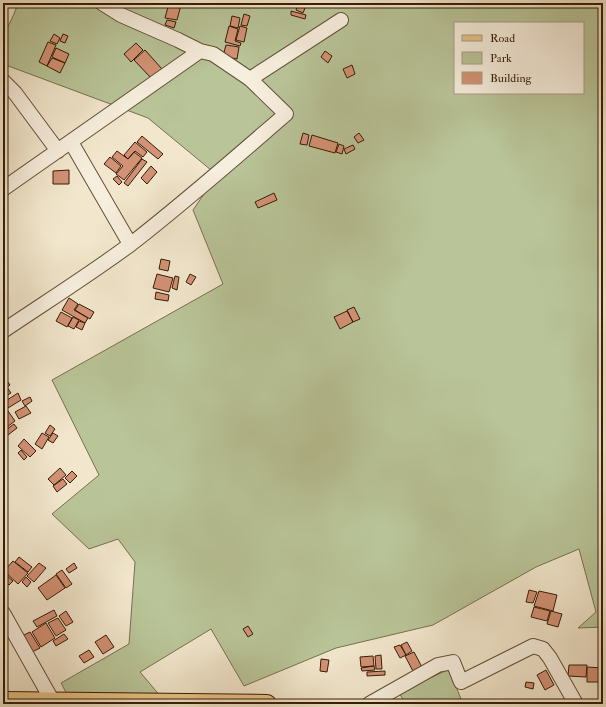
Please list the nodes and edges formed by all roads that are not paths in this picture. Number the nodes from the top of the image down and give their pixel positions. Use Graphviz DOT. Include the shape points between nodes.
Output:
graph roads {
  1 [pos="102,3"];
  2 [pos="341,20"];
  3 [pos="200,51"];
  4 [pos="250,78"];
  5 [pos="3,81"];
  6 [pos="71,142"];
  7 [pos="58,151"];
  8 [pos="3,189"];
  9 [pos="130,244"];
  10 [pos="3,331"];
  11 [pos="3,613"];
  12 [pos="3,701"];
  13 [pos="53,703"];
  14 [pos="267,704"];
  15 [pos="369,704"];
  16 [pos="576,704"];
  1 -- 3 [label="street" via="121,15"];
  2 -- 4 [label="street"];
  3 -- 4 [label="street" via="213,54"];
  3 -- 6 [label="street"];
  4 -- 9 [label="street" via="286,114"];
  5 -- 7 [label="street" via="15,93"];
  6 -- 7 [label="street"];
  6 -- 9 [label="street"];
  7 -- 8 [label="street"];
  9 -- 10 [label="street"];
  11 -- 13 [label="street"];
  12 -- 13 [label="main road"];
  13 -- 14 [label="main road"];
  15 -- 16 [label="street" via="438,665 453,662 461,682 533,646 543,649 550,658"];
}
